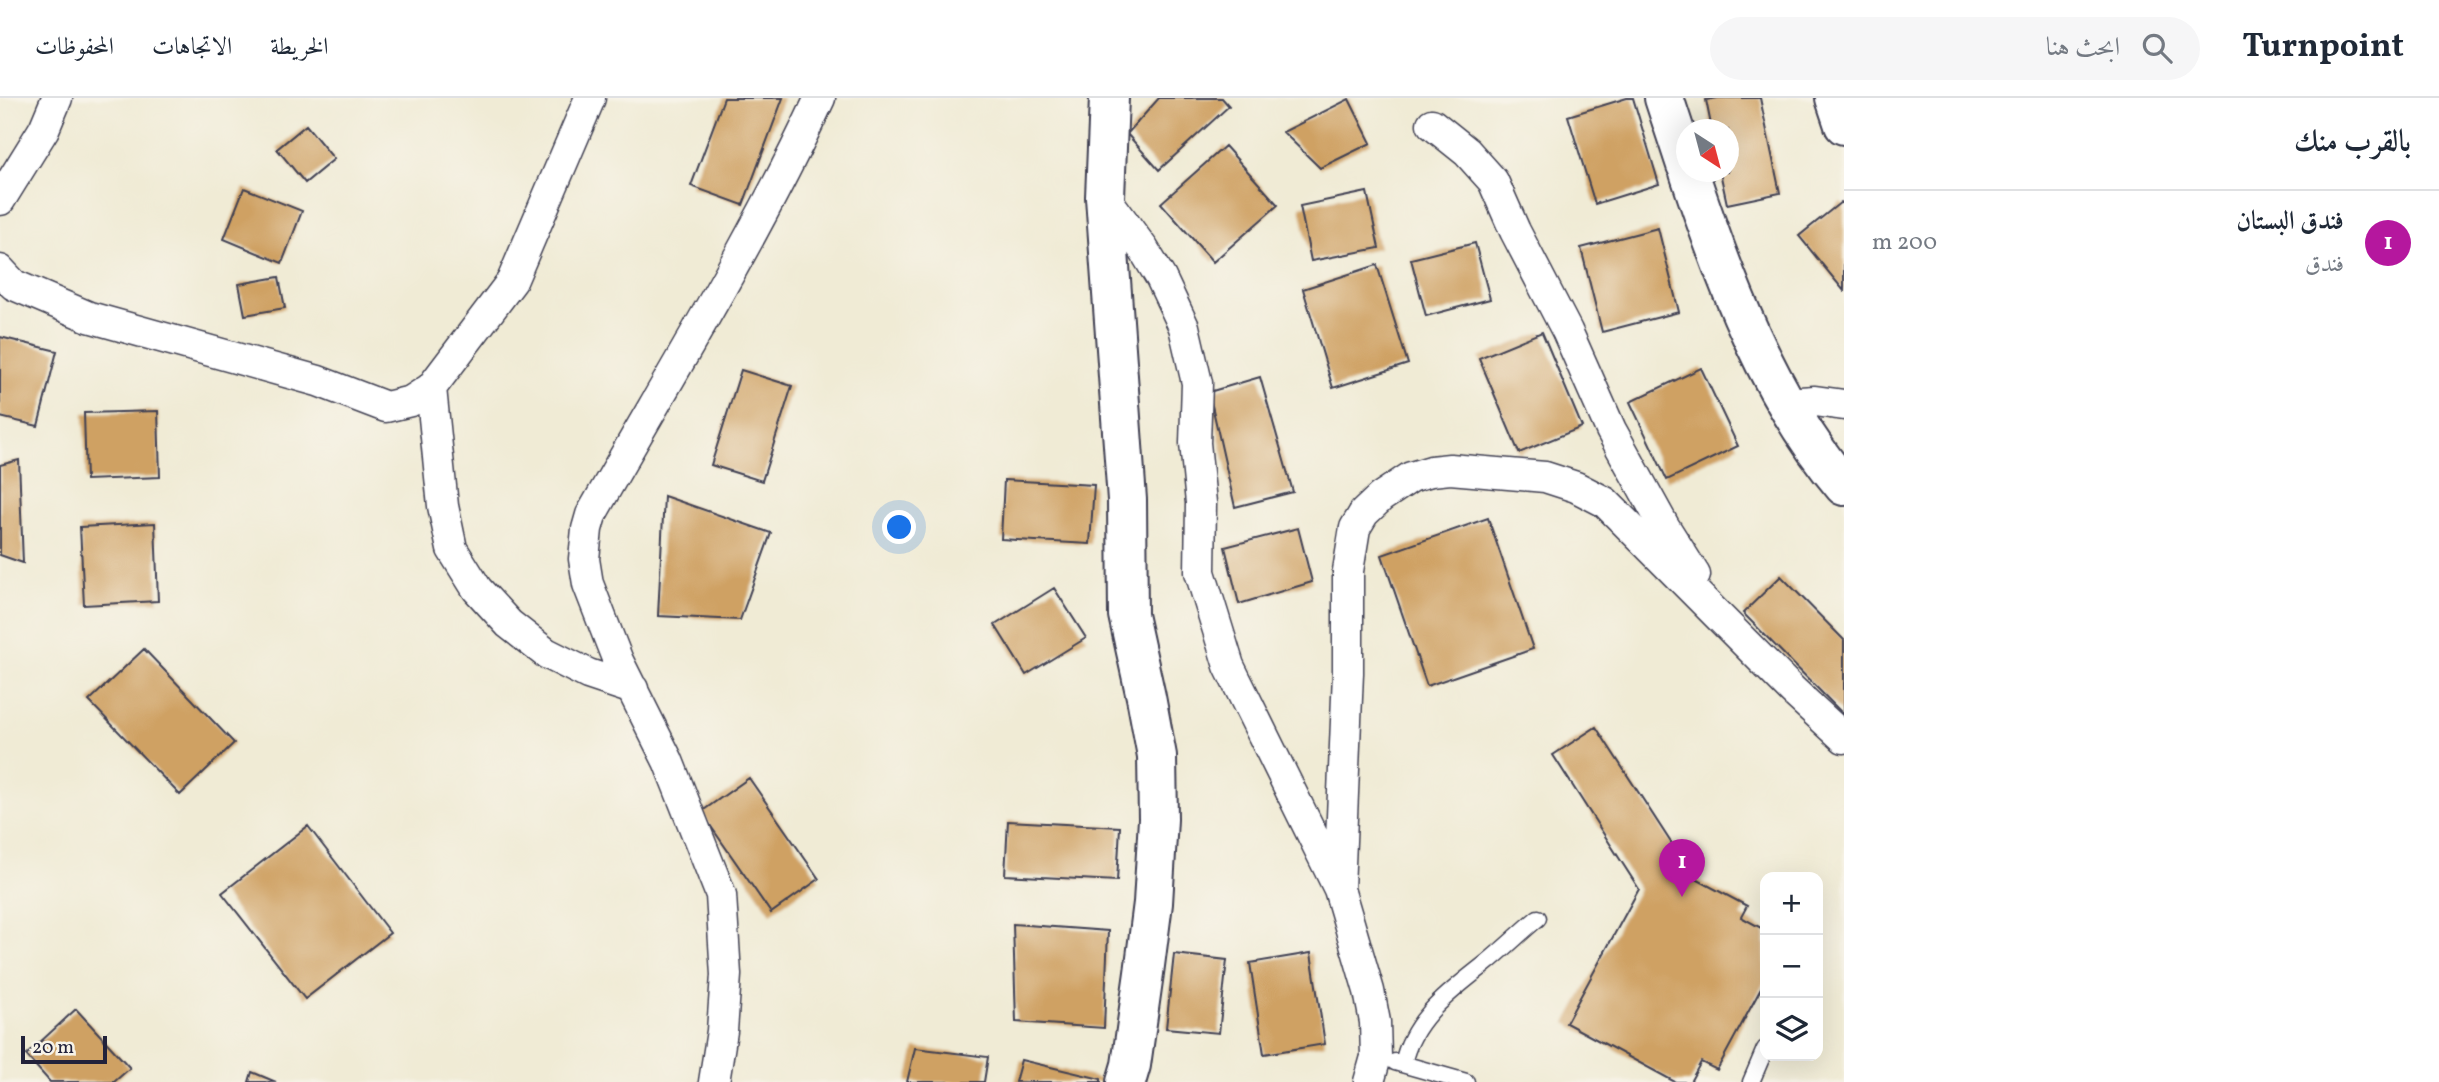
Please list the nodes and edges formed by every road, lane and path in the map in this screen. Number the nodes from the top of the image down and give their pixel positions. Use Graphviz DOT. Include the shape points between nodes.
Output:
graph roads {
  1 [pos="57,98"];
  2 [pos="590,98"];
  3 [pos="820,98"];
  4 [pos="1110,98"];
  5 [pos="1664,98"];
  6 [pos="1835,98"];
  7 [pos="1432,124"];
  8 [pos="1844,125"];
  9 [pos="1676,135"];
  10 [pos="1692,182"];
  11 [pos="1105,197"];
  12 [pos="0,200"];
  13 [pos="0,270"];
  14 [pos="431,388"];
  15 [pos="1785,403"];
  16 [pos="1844,405"];
  17 [pos="1844,486"];
  18 [pos="1728,626"];
  19 [pos="633,689"];
  20 [pos="1844,738"];
  21 [pos="1339,889"];
  22 [pos="1538,918"];
  23 [pos="1760,1061"];
  24 [pos="1382,1068"];
  25 [pos="714,1082"];
  26 [pos="1126,1082"];
  27 [pos="1466,1082"];
  28 [pos="1751,1082"];
  1 -- 12 [label="street" via="44,129"];
  2 -- 14 [label="street" via="512,281"];
  3 -- 19 [label="street" via="763,212 591,514 584,573"];
  4 -- 11 [label="street"];
  5 -- 9 [label="street"];
  6 -- 8 [label="street"];
  7 -- 18 [label="street" via="1468,152 1493,181 1611,430 1664,526"];
  10 -- 15 [label="street" via="1724,274"];
  11 -- 21 [label="street" via="1144,250 1184,327 1198,383 1195,443 1201,503 1200,572 1229,666"];
  11 -- 26 [label="street" via="1127,500 1128,615 1157,755 1153,903"];
  13 -- 14 [label="street" via="14,285 89,317 318,382 386,407 411,401"];
  14 -- 19 [label="street" via="452,549 477,589 509,624 546,653 587,674"];
  15 -- 16 [label="street"];
  15 -- 17 [label="street"];
  18 -- 20 [label="street"];
  18 -- 21 [label="street" via="1605,502 1576,487 1545,477 1450,469 1399,484 1364,513 1355,528 1348,571"];
  19 -- 25 [label="street" via="668,761 721,895 726,975"];
  21 -- 24 [label="street" via="1369,991"];
  22 -- 24 [label="lane" via="1450,990 1407,1046"];
  23 -- 28 [label="lane"];
  24 -- 27 [label="lane"];
}
